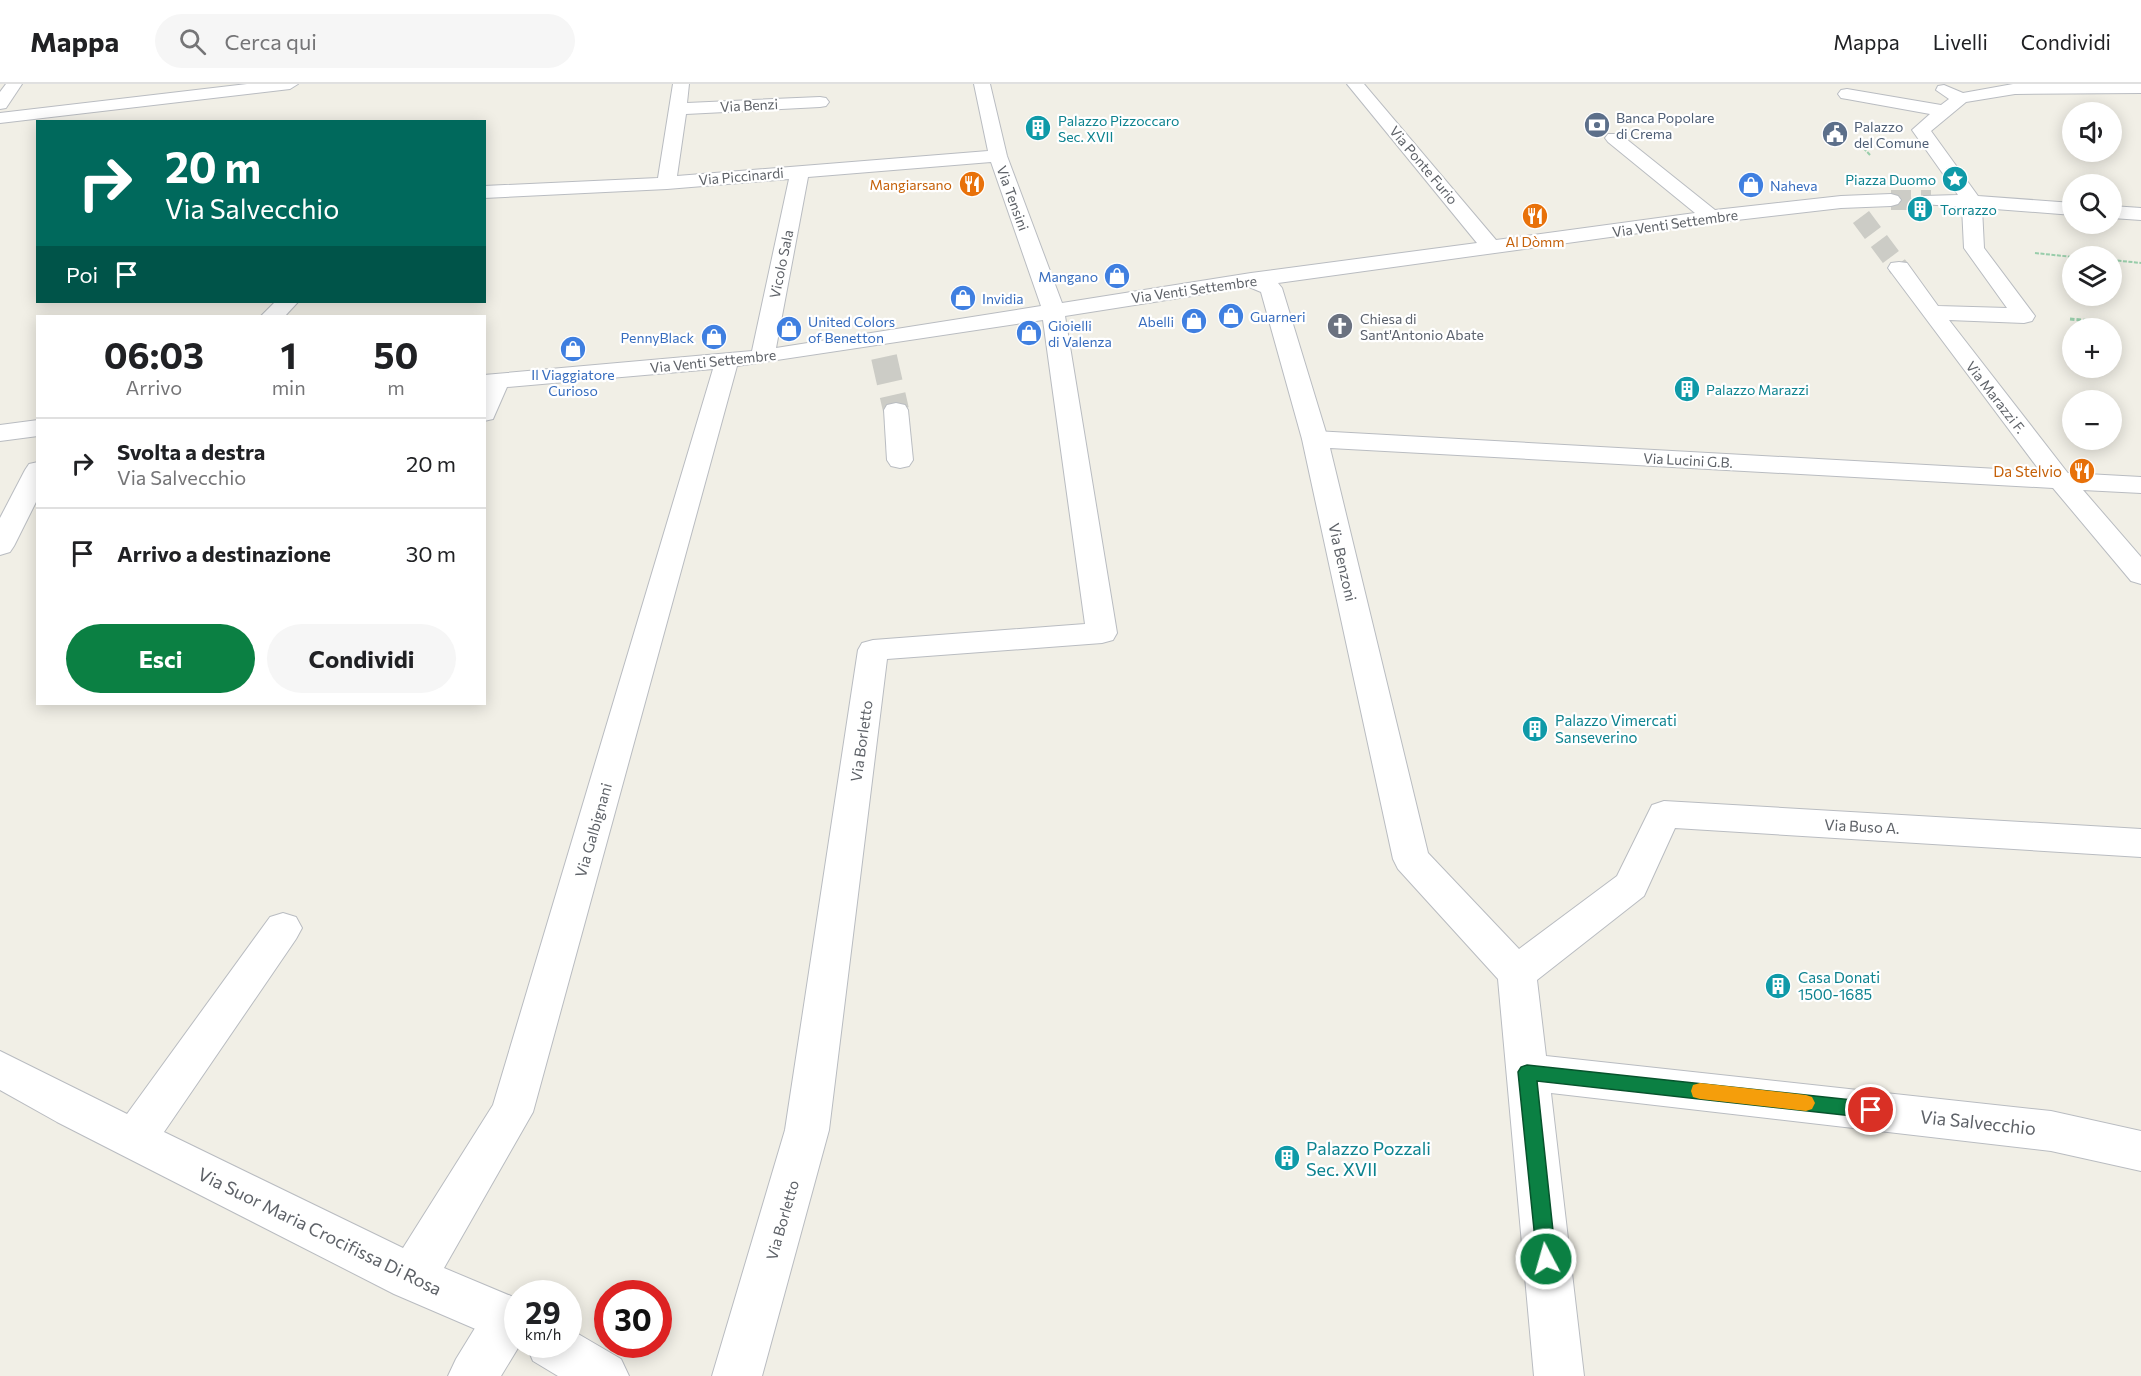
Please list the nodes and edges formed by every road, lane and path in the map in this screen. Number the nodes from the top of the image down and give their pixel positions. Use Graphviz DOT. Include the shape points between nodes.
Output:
graph roads {
  1 [pos="14,84"];
  2 [pos="290,84"];
  3 [pos="681,84"];
  4 [pos="982,84"];
  5 [pos="1355,84"];
  6 [pos="2141,88"];
  7 [pos="1847,94"];
  8 [pos="820,102"];
  9 [pos="0,104"];
  10 [pos="677,109"];
  11 [pos="1945,111"];
  12 [pos="0,118"];
  13 [pos="1852,135"];
  14 [pos="1614,138"];
  15 [pos="998,156"];
  16 [pos="1875,161"];
  17 [pos="800,171"];
  18 [pos="667,183"];
  19 [pos="486,192"];
  20 [pos="1891,200"];
  21 [pos="1931,200"];
  22 [pos="1972,201"];
  23 [pos="1841,202"];
  24 [pos="2062,208"];
  25 [pos="2122,213"];
  26 [pos="2141,214"];
  27 [pos="1711,217"];
  28 [pos="1861,217"];
  29 [pos="1492,248"];
  30 [pos="2029,253"];
  31 [pos="2062,256"];
  32 [pos="2122,261"];
  33 [pos="2141,263"];
  34 [pos="1899,268"];
  35 [pos="1251,280"];
  36 [pos="286,303"];
  37 [pos="1053,309"];
  38 [pos="1931,312"];
  39 [pos="273,315"];
  40 [pos="762,357"];
  41 [pos="727,361"];
  42 [pos="491,382"];
  43 [pos="486,405"];
  44 [pos="896,410"];
  45 [pos="36,428"];
  46 [pos="0,433"];
  47 [pos="1316,439"];
  48 [pos="900,460"];
  49 [pos="36,474"];
  50 [pos="2061,481"];
  51 [pos="2141,485"];
  52 [pos="0,546"];
  53 [pos="2141,576"];
  54 [pos="2141,843"];
  55 [pos="283,928"];
  56 [pos="1516,973"];
  57 [pos="0,1069"];
  58 [pos="1527,1072"];
  59 [pos="134,1139"];
  60 [pos="2141,1151"];
  61 [pos="411,1277"];
  62 [pos="504,1318"];
  63 [pos="504,1334"];
  64 [pos="574,1358"];
  65 [pos="473,1376"];
  66 [pos="604,1376"];
  67 [pos="737,1376"];
  68 [pos="1558,1376"];
  1 -- 9 [label="street"];
  2 -- 12 [label="street"];
  3 -- 10 [label="street"];
  4 -- 15 [label="street, Via Tensini"];
  5 -- 29 [label="street, Via Ponte Furio"];
  6 -- 11 [label="street" via="1951,93"];
  7 -- 11 [label="street"];
  8 -- 10 [label="street, Via Benzi"];
  10 -- 18 [label="street"];
  11 -- 22 [label="street" via="1921,130"];
  13 -- 16 [label="path"];
  14 -- 27 [label="street"];
  15 -- 17 [label="street, Via Piccinardi"];
  15 -- 37 [label="street, Via Tensini"];
  17 -- 18 [label="street, Via Piccinardi"];
  17 -- 40 [label="street, Vicolo Sala"];
  18 -- 19 [label="street, Via Piccinardi"];
  20 -- 23 [label="street, Via Venti Settembre"];
  21 -- 22 [label="street"];
  22 -- 24 [label="street"];
  22 -- 38 [label="street" via="1974,248 2024,316"];
  23 -- 27 [label="street, Via Venti Settembre"];
  23 -- 28 [label="street"];
  25 -- 26 [label="street"];
  27 -- 29 [label="street, Via Venti Settembre"];
  29 -- 35 [label="street, Via Venti Settembre"];
  30 -- 31 [label="path"];
  32 -- 33 [label="path"];
  34 -- 38 [label="street, Via Marazzi F."];
  35 -- 37 [label="street, Via Venti Settembre"];
  35 -- 47 [label="street, Via Benzoni" via="1271,288"];
  36 -- 39 [label="street"];
  37 -- 40 [label="street, Via Venti Settembre" via="887,347"];
  37 -- 67 [label="street, Via Borletto" via="1102,633 873,650 807,1130"];
  38 -- 50 [label="street, Via Marazzi F."];
  40 -- 41 [label="street, Via Venti Settembre"];
  41 -- 42 [label="street, Via Venti Settembre"];
  41 -- 61 [label="street, Via Galbignani" via="512,1112"];
  42 -- 43 [label="street, Via Venti Settembre"];
  44 -- 48 [label="street"];
  45 -- 46 [label="street"];
  47 -- 50 [label="street, Via Lucini G.B."];
  47 -- 56 [label="street, Via Benzoni" via="1411,859"];
  49 -- 52 [label="street"];
  50 -- 51 [label="street, Via Lucini G.B."];
  50 -- 53 [label="street, Via Marazzi F."];
  54 -- 56 [label="street, Via Buso A." via="1664,814 1630,886"];
  55 -- 59 [label="street"];
  56 -- 58 [label="street"];
  57 -- 59 [label="street, Via Suor Maria Crocifissa Di Rosa"];
  58 -- 60 [label="street, Via Salvecchio" via="2051,1131"];
  58 -- 68 [label="street"];
  59 -- 61 [label="street, Via Suor Maria Crocifissa Di Rosa"];
  61 -- 62 [label="street, Via Suor Maria Crocifissa Di Rosa"];
  63 -- 65 [label="street"];
  64 -- 66 [label="street"];
}
